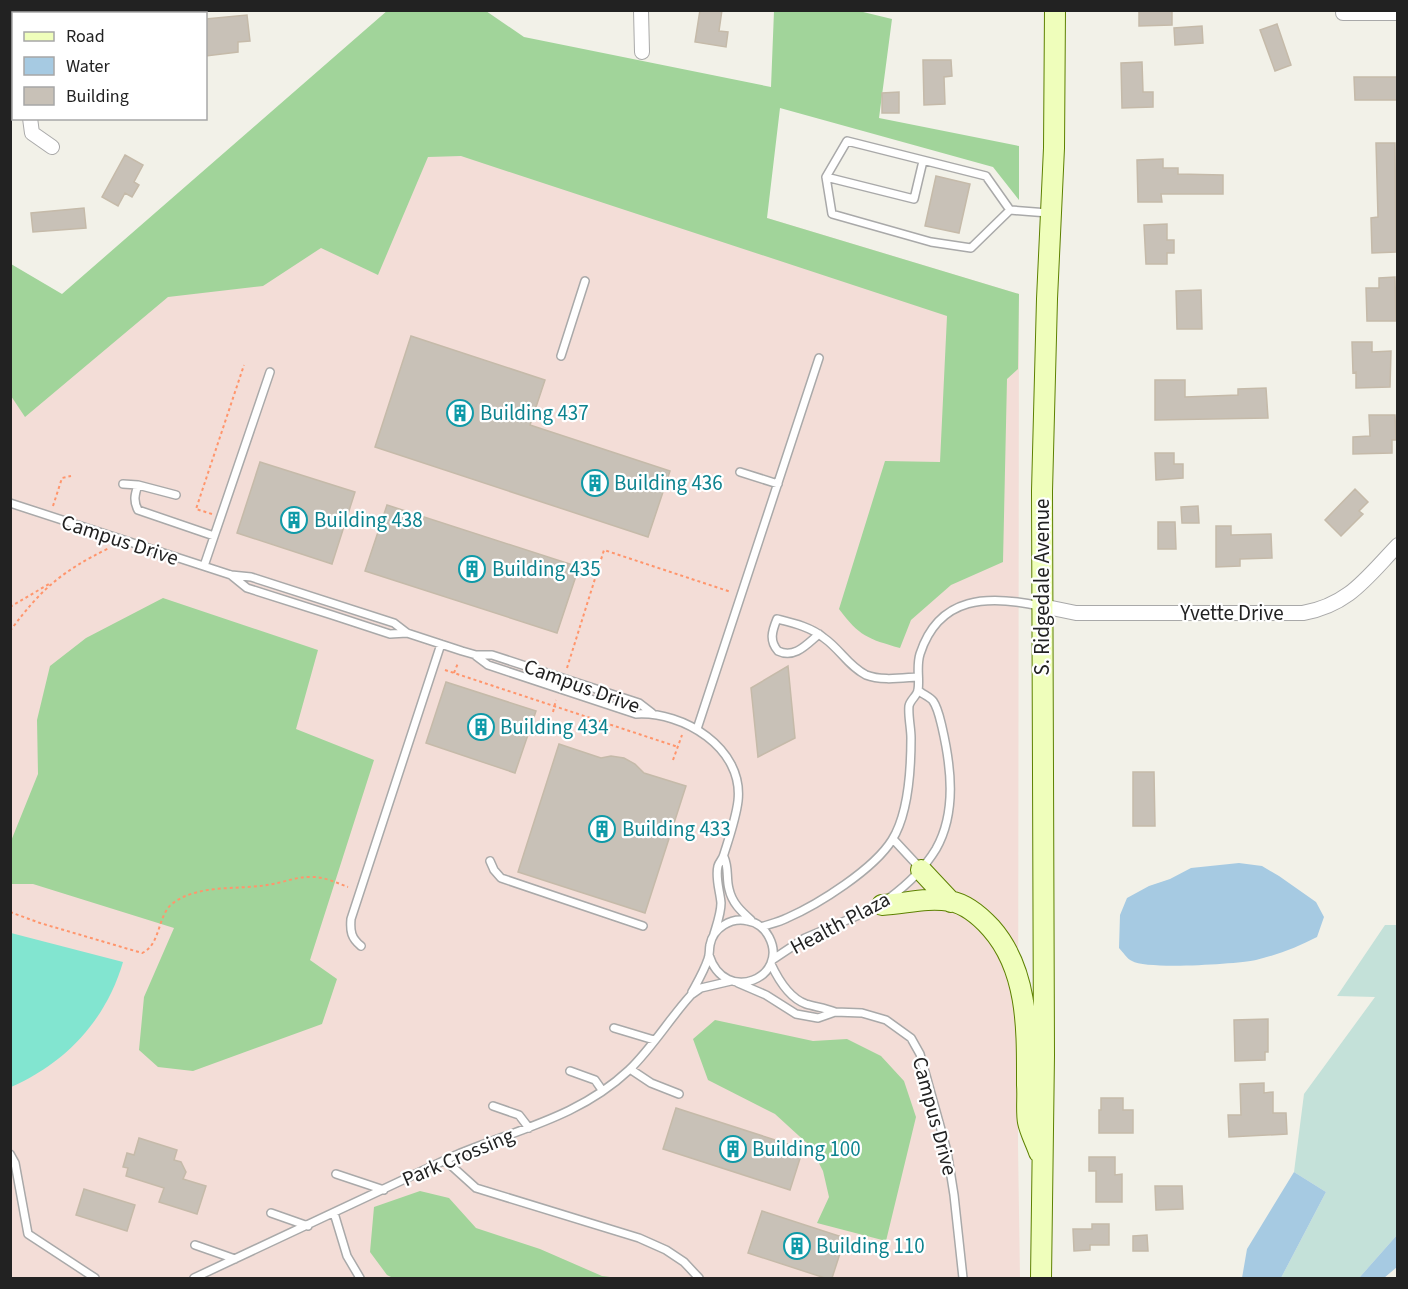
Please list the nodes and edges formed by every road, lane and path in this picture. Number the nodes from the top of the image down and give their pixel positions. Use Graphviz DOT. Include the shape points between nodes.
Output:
graph roads {
  1 [pos="641,10"];
  2 [pos="1055,10"];
  3 [pos="1343,13"];
  4 [pos="1398,14"];
  5 [pos="642,52"];
  6 [pos="30,120"];
  7 [pos="52,147"];
  8 [pos="923,161"];
  9 [pos="826,177"];
  10 [pos="1010,210"];
  11 [pos="1050,213"];
  12 [pos="585,281"];
  13 [pos="561,356"];
  14 [pos="819,358"];
  15 [pos="244,365"];
  16 [pos="270,372"];
  17 [pos="740,472"];
  18 [pos="71,476"];
  19 [pos="123,484"];
  20 [pos="777,484"];
  21 [pos="138,485"];
  22 [pos="176,495"];
  23 [pos="10,503"];
  24 [pos="53,506"];
  25 [pos="212,514"];
  26 [pos="214,536"];
  27 [pos="1398,545"];
  28 [pos="109,548"];
  29 [pos="204,566"];
  30 [pos="231,575"];
  31 [pos="56,579"];
  32 [pos="731,592"];
  33 [pos="1042,606"];
  34 [pos="10,607"];
  35 [pos="10,631"];
  36 [pos="407,633"];
  37 [pos="819,634"];
  38 [pos="441,644"];
  39 [pos="476,656"];
  40 [pos="458,663"];
  41 [pos="442,669"];
  42 [pos="566,672"];
  43 [pos="454,673"];
  44 [pos="917,677"];
  45 [pos="918,690"];
  46 [pos="558,694"];
  47 [pos="554,707"];
  48 [pos="553,712"];
  49 [pos="652,713"];
  50 [pos="697,729"];
  51 [pos="682,735"];
  52 [pos="678,747"];
  53 [pos="673,760"];
  54 [pos="893,839"];
  55 [pos="724,856"];
  56 [pos="490,861"];
  57 [pos="921,870"];
  58 [pos="348,887"];
  59 [pos="951,902"];
  60 [pos="882,905"];
  61 [pos="10,912"];
  62 [pos="752,921"];
  63 [pos="643,926"];
  64 [pos="761,927"];
  65 [pos="714,934"];
  66 [pos="361,946"];
  67 [pos="710,956"];
  68 [pos="771,962"];
  69 [pos="734,982"];
  70 [pos="691,995"];
  71 [pos="834,1012"];
  72 [pos="614,1028"];
  73 [pos="654,1040"];
  74 [pos="630,1069"];
  75 [pos="570,1071"];
  76 [pos="602,1090"];
  77 [pos="679,1094"];
  78 [pos="493,1106"];
  79 [pos="529,1128"];
  80 [pos="10,1154"];
  81 [pos="445,1160"];
  82 [pos="1044,1163"];
  83 [pos="336,1174"];
  84 [pos="384,1190"];
  85 [pos="271,1213"];
  86 [pos="334,1213"];
  87 [pos="308,1226"];
  88 [pos="195,1245"];
  89 [pos="235,1259"];
  90 [pos="95,1278"];
  91 [pos="194,1278"];
  92 [pos="360,1278"];
  93 [pos="699,1278"];
  94 [pos="963,1278"];
  95 [pos="1041,1278"];
  1 -- 5 [label="street"];
  2 -- 11 [label="main road, S. Ridgedale Avenue"];
  3 -- 4 [label="street"];
  6 -- 7 [label="street" via="32,133"];
  8 -- 9 [label="lane" via="847,141"];
  8 -- 9 [label="lane" via="914,199"];
  8 -- 10 [label="lane" via="986,177"];
  9 -- 10 [label="lane" via="832,214 931,242 970,248"];
  10 -- 11 [label="lane"];
  11 -- 33 [label="main road, S. Ridgedale Avenue" via="1042,449"];
  12 -- 13 [label="lane"];
  14 -- 20 [label="lane"];
  15 -- 25 [label="path" via="196,509"];
  16 -- 26 [label="lane"];
  17 -- 20 [label="lane"];
  18 -- 24 [label="path" via="62,478"];
  19 -- 21 [label="lane"];
  20 -- 50 [label="lane"];
  21 -- 22 [label="lane"];
  21 -- 26 [label="lane" via="138,510"];
  23 -- 29 [label="lane, Campus Drive"];
  26 -- 29 [label="lane"];
  27 -- 33 [label="street, Yvette Drive" via="1348,595 1327,607 1303,613 1076,613"];
  28 -- 31 [label="path"];
  29 -- 30 [label="lane, Campus Drive"];
  30 -- 36 [label="lane, Campus Drive" via="251,577 394,623"];
  30 -- 36 [label="lane, Campus Drive" via="248,588 390,634"];
  31 -- 34 [label="path"];
  31 -- 35 [label="path"];
  32 -- 42 [label="path" via="604,550"];
  33 -- 44 [label="lane, Health Plaza" via="989,599 951,611 927,637"];
  33 -- 82 [label="main road, S. Ridgedale Avenue"];
  36 -- 38 [label="lane, Campus Drive"];
  37 -- 37 [label="lane" via="777,620 773,646 783,654 797,651"];
  37 -- 44 [label="lane" via="848,664 868,676"];
  38 -- 39 [label="lane, Campus Drive"];
  38 -- 66 [label="lane" via="351,919 350,931"];
  39 -- 49 [label="lane, Campus Drive" via="488,665 592,700 636,714"];
  39 -- 49 [label="lane, Campus Drive" via="492,655 639,703"];
  40 -- 43 [label="path"];
  41 -- 43 [label="path"];
  43 -- 47 [label="path"];
  44 -- 45 [label="lane, Health Plaza"];
  45 -- 54 [label="lane, Health Plaza" via="909,705 908,790"];
  45 -- 57 [label="lane, Health Plaza" via="933,700 939,715 951,790 945,827"];
  46 -- 47 [label="path"];
  47 -- 48 [label="path"];
  47 -- 52 [label="path"];
  49 -- 50 [label="lane, Campus Drive"];
  50 -- 55 [label="lane, Campus Drive" via="716,744 736,780 738,802"];
  51 -- 52 [label="path"];
  52 -- 53 [label="path"];
  54 -- 57 [label="lane"];
  54 -- 64 [label="lane, Health Plaza" via="882,854 836,890 787,919"];
  55 -- 62 [label="lane, Campus Drive" via="729,890 739,909"];
  55 -- 65 [label="lane, Campus Drive" via="718,866 721,904"];
  56 -- 63 [label="lane" via="501,878"];
  57 -- 59 [label="main road"];
  57 -- 60 [label="lane, Health Plaza"];
  58 -- 61 [label="path" via="326,879 303,877 266,886 195,894 172,903 151,947 142,953"];
  59 -- 60 [label="main road" via="922,900"];
  59 -- 82 [label="main road" via="986,922 1010,955 1025,1015 1028,1123"];
  60 -- 68 [label="lane, Health Plaza" via="805,938"];
  62 -- 64 [label="lane"];
  62 -- 65 [label="lane" via="731,921"];
  64 -- 68 [label="lane" via="772,944"];
  65 -- 67 [label="lane"];
  67 -- 69 [label="lane" via="719,974"];
  67 -- 70 [label="lane, Park Crossing"];
  68 -- 69 [label="lane" via="763,975 751,982"];
  68 -- 71 [label="lane, Campus Drive" via="791,995"];
  69 -- 70 [label="lane, Park Crossing" via="701,988"];
  69 -- 71 [label="lane, Campus Drive" via="766,995 796,1014 818,1018"];
  70 -- 73 [label="lane, Park Crossing"];
  71 -- 94 [label="lane, Campus Drive" via="862,1013 886,1020 911,1038 920,1054 947,1151"];
  72 -- 73 [label="lane"];
  73 -- 74 [label="lane, Park Crossing"];
  74 -- 76 [label="lane, Park Crossing"];
  74 -- 77 [label="lane"];
  75 -- 76 [label="lane" via="595,1080"];
  76 -- 79 [label="lane, Park Crossing" via="561,1116"];
  78 -- 79 [label="lane" via="519,1115"];
  79 -- 81 [label="lane, Park Crossing"];
  80 -- 90 [label="lane" via="28,1234"];
  81 -- 84 [label="lane, Park Crossing"];
  81 -- 93 [label="lane" via="476,1188 639,1238 684,1262"];
  82 -- 95 [label="main road, S. Ridgedale Avenue"];
  83 -- 84 [label="lane"];
  84 -- 86 [label="lane, Park Crossing"];
  85 -- 87 [label="lane"];
  86 -- 87 [label="lane, Park Crossing"];
  86 -- 92 [label="lane" via="347,1256"];
  87 -- 89 [label="lane, Park Crossing"];
  88 -- 89 [label="lane"];
  89 -- 91 [label="lane, Park Crossing"];
}
